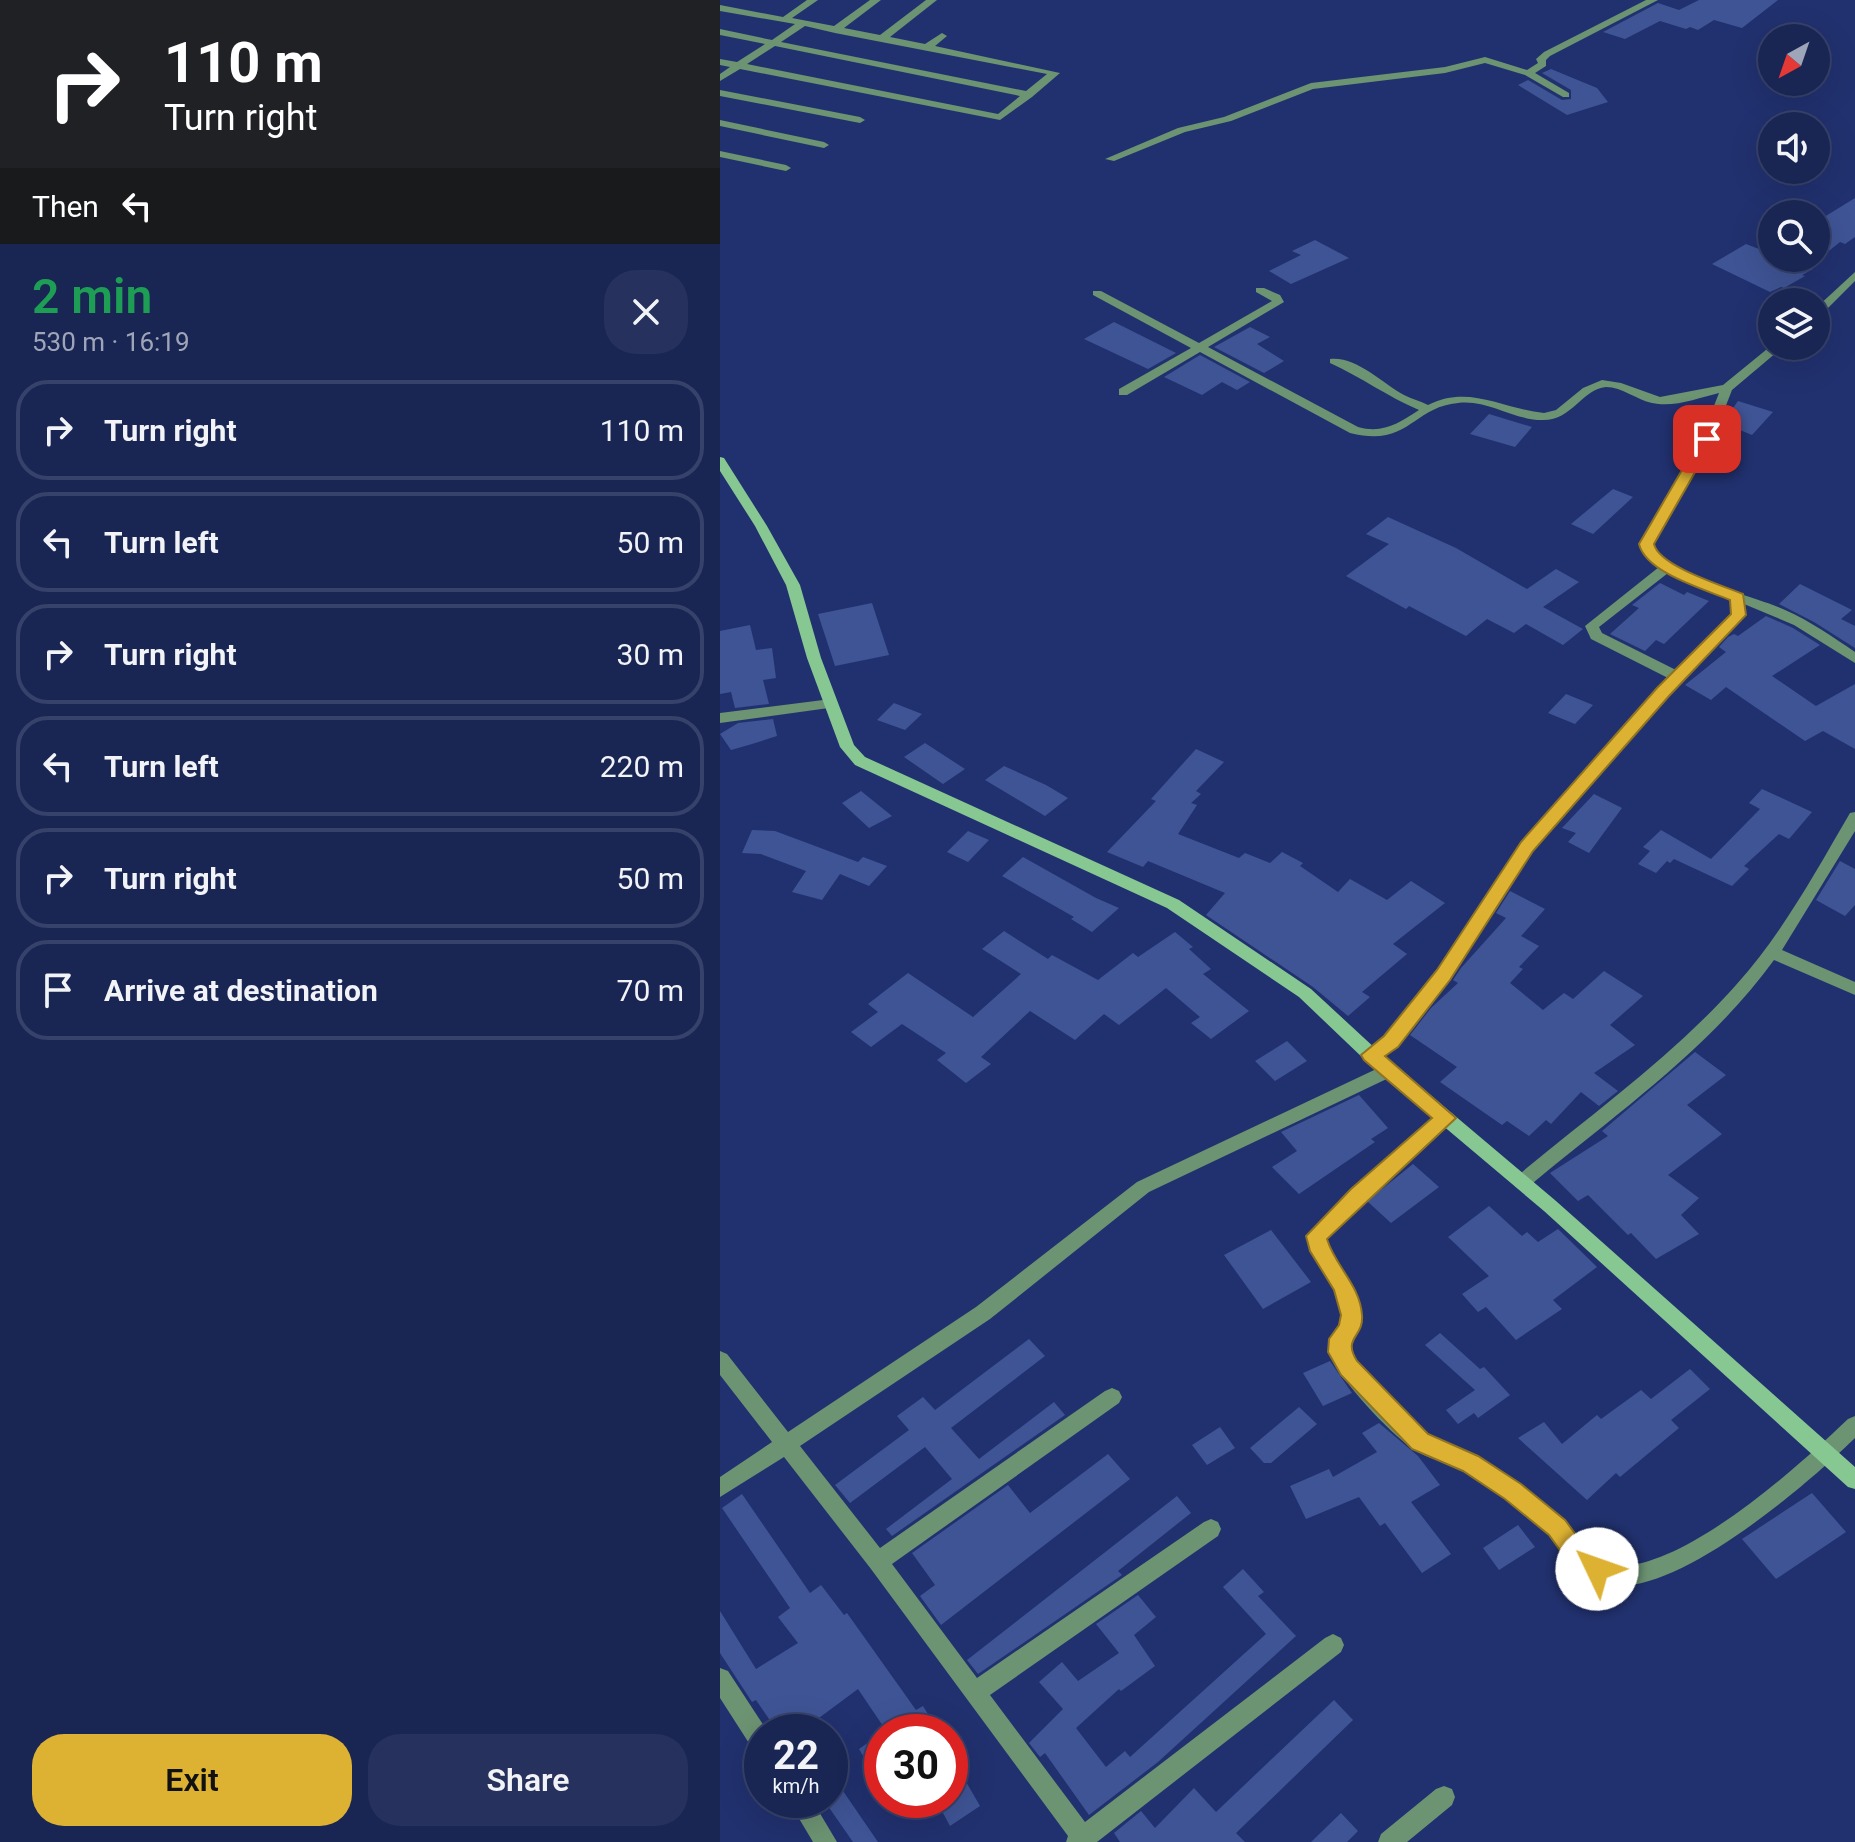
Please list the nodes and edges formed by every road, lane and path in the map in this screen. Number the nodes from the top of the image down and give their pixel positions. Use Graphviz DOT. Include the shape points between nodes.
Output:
graph roads {
  1 [pos="756,0"];
  2 [pos="813,0"];
  3 [pos="876,0"];
  4 [pos="932,0"];
  5 [pos="1653,0"];
  6 [pos="720,8"];
  7 [pos="738,11"];
  8 [pos="784,20"];
  9 [pos="803,23"];
  10 [pos="835,30"];
  11 [pos="720,32"];
  12 [pos="881,39"];
  13 [pos="774,43"];
  14 [pos="927,47"];
  15 [pos="998,60"];
  16 [pos="720,62"];
  17 [pos="738,66"];
  18 [pos="1528,73"];
  19 [pos="720,78"];
  20 [pos="720,93"];
  21 [pos="1029,95"];
  22 [pos="1566,95"];
  23 [pos="860,120"];
  24 [pos="720,123"];
  25 [pos="824,145"];
  26 [pos="720,154"];
  27 [pos="1110,159"];
  28 [pos="786,168"];
  29 [pos="1855,275"];
  30 [pos="1260,290"];
  31 [pos="1097,293"];
  32 [pos="1830,300"];
  33 [pos="1196,348"];
  34 [pos="1761,360"];
  35 [pos="1334,361"];
  36 [pos="1727,388"];
  37 [pos="1123,392"];
  38 [pos="1428,409"];
  39 [pos="720,461"];
  40 [pos="1667,567"];
  41 [pos="1737,597"];
  42 [pos="1855,659"];
  43 [pos="1678,677"];
  44 [pos="831,704"];
  45 [pos="720,718"];
  46 [pos="1855,817"];
  47 [pos="1772,952"];
  48 [pos="1855,989"];
  49 [pos="1371,1055"];
  50 [pos="1389,1070"];
  51 [pos="1446,1118"];
  52 [pos="1522,1182"];
  53 [pos="720,1360"];
  54 [pos="1112,1397"];
  55 [pos="1855,1425"];
  56 [pos="785,1443"];
  57 [pos="1827,1455"];
  58 [pos="1855,1480"];
  59 [pos="720,1488"];
  60 [pos="1211,1529"];
  61 [pos="878,1562"];
  62 [pos="1333,1645"];
  63 [pos="720,1679"];
  64 [pos="976,1692"];
  65 [pos="744,1716"];
  66 [pos="1444,1797"];
  67 [pos="811,1818"];
  68 [pos="1082,1840"];
  69 [pos="826,1842"];
  70 [pos="1389,1842"];
  1 -- 7 [label="street"];
  2 -- 8 [label="street"];
  3 -- 10 [label="street"];
  4 -- 12 [label="street"];
  5 -- 18 [label="street" via="1547,54 1543,64"];
  6 -- 7 [label="street"];
  7 -- 8 [label="street"];
  8 -- 9 [label="street"];
  9 -- 10 [label="street"];
  9 -- 13 [label="street"];
  10 -- 12 [label="street"];
  11 -- 13 [label="street"];
  12 -- 14 [label="street"];
  13 -- 17 [label="street"];
  13 -- 21 [label="street"];
  14 -- 15 [label="street"];
  14 -- 15 [label="street" via="940,37"];
  15 -- 21 [label="street" via="1055,73"];
  16 -- 17 [label="street"];
  17 -- 19 [label="street"];
  17 -- 21 [label="street" via="992,117 1005,116"];
  18 -- 22 [label="street"];
  18 -- 27 [label="street" via="1485,60 1311,86"];
  20 -- 23 [label="street"];
  24 -- 25 [label="street"];
  26 -- 28 [label="street"];
  29 -- 32 [label="street"];
  30 -- 33 [label="street" via="1278,302"];
  31 -- 33 [label="street"];
  33 -- 37 [label="street"];
  33 -- 38 [label="street" via="1361,433 1387,435"];
  34 -- 36 [label="street"];
  35 -- 38 [label="street"];
  36 -- 38 [label="street" via="1660,401 1599,385 1557,415 1543,417 1469,398"];
  36 -- 40 [label="street" via="1707,439 1646,544 1653,559"];
  39 -- 44 [label="street" via="793,585"];
  40 -- 41 [label="street"];
  40 -- 43 [label="street" via="1592,626 1596,636"];
  41 -- 42 [label="street" via="1764,604 1815,630"];
  41 -- 43 [label="street" via="1740,607 1733,623"];
  43 -- 49 [label="street" via="1527,847 1444,975 1391,1042"];
  44 -- 45 [label="street"];
  44 -- 49 [label="street" via="847,747 860,761 1173,904 1305,993"];
  46 -- 47 [label="street"];
  47 -- 48 [label="street"];
  47 -- 52 [label="street" via="1726,1007 1681,1049"];
  49 -- 50 [label="street"];
  50 -- 51 [label="street"];
  50 -- 56 [label="street" via="1143,1187 983,1313"];
  51 -- 52 [label="street"];
  51 -- 57 [label="street" via="1317,1236 1317,1245 1344,1287 1351,1315 1339,1352 1420,1442 1470,1463 1513,1491 1557,1528 1578,1556 1616,1576 1646,1572 1686,1556"];
  52 -- 57 [label="street"];
  53 -- 56 [label="street"];
  54 -- 61 [label="street"];
  55 -- 57 [label="street"];
  56 -- 59 [label="street"];
  56 -- 61 [label="street"];
  57 -- 58 [label="street"];
  60 -- 64 [label="street"];
  61 -- 64 [label="street"];
  62 -- 68 [label="street"];
  63 -- 65 [label="street"];
  64 -- 68 [label="street"];
  66 -- 70 [label="street"];
  67 -- 69 [label="street"];
}
